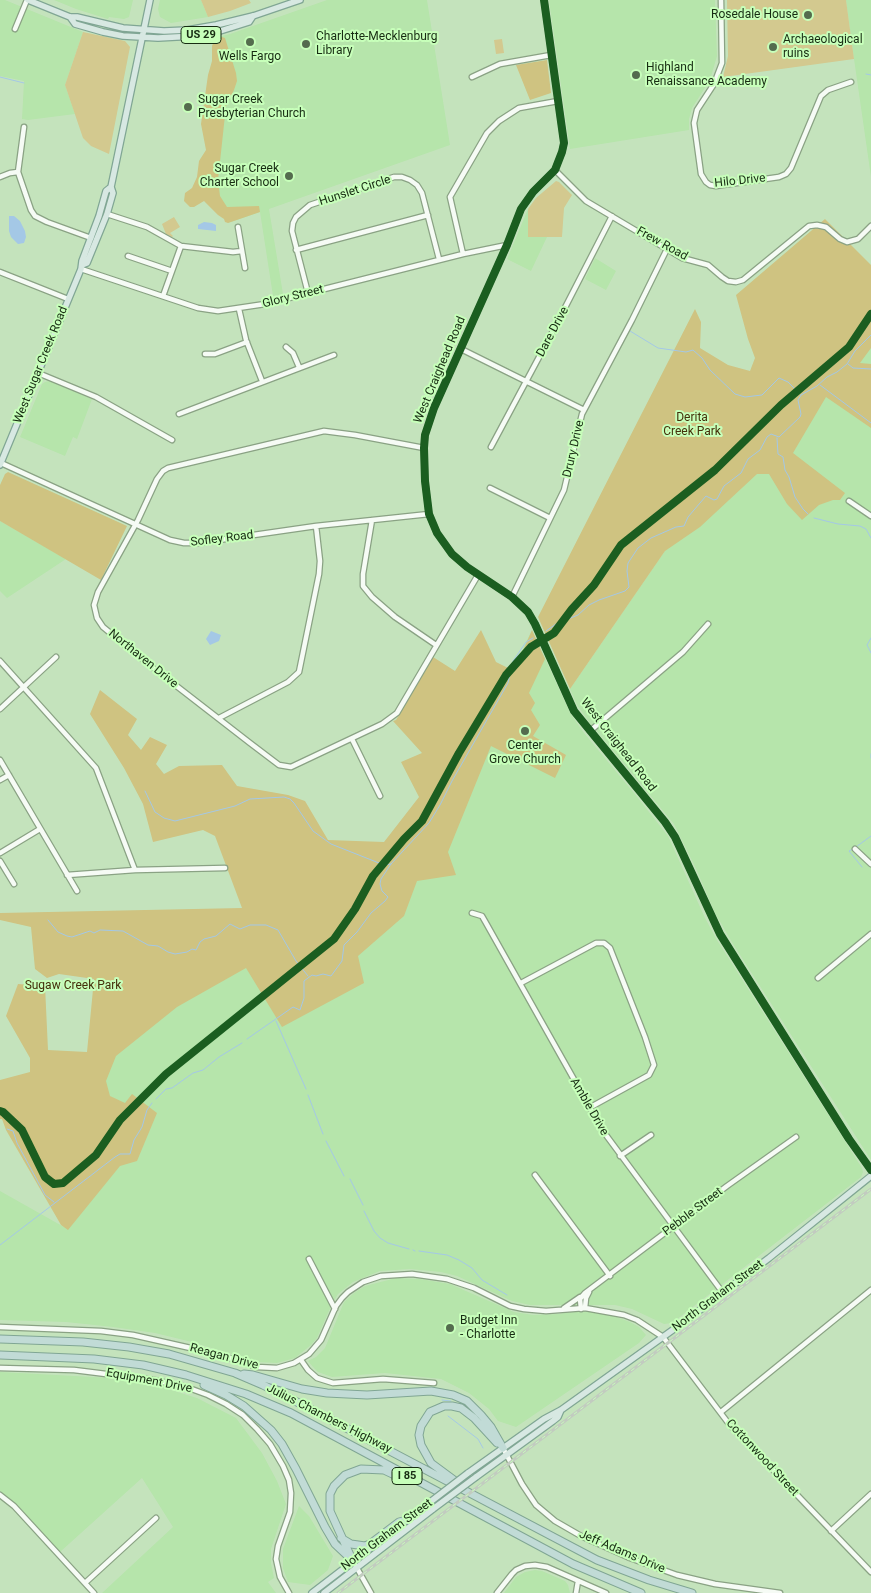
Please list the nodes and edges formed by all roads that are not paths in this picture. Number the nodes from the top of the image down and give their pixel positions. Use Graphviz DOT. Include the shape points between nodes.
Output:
graph roads {
  1 [pos="28,0"];
  2 [pos="150,0"];
  3 [pos="300,0"];
  4 [pos="544,0"];
  5 [pos="721,0"];
  6 [pos="15,29"];
  7 [pos="144,34"];
  8 [pos="551,55"];
  9 [pos="472,77"];
  10 [pos="851,82"];
  11 [pos="558,101"];
  12 [pos="24,128"];
  13 [pos="555,170"];
  14 [pos="18,172"];
  15 [pos="0,177"];
  16 [pos="111,187"];
  17 [pos="107,214"];
  18 [pos="428,214"];
  19 [pos="612,216"];
  20 [pos="871,226"];
  21 [pos="238,227"];
  22 [pos="91,238"];
  23 [pos="508,244"];
  24 [pos="181,246"];
  25 [pos="667,249"];
  26 [pos="296,250"];
  27 [pos="242,251"];
  28 [pos="463,254"];
  29 [pos="128,256"];
  30 [pos="439,259"];
  31 [pos="82,267"];
  32 [pos="244,268"];
  33 [pos="0,272"];
  34 [pos="172,272"];
  35 [pos="308,293"];
  36 [pos="163,296"];
  37 [pos="68,299"];
  38 [pos="239,309"];
  39 [pos="247,342"];
  40 [pos="286,347"];
  41 [pos="461,349"];
  42 [pos="204,354"];
  43 [pos="334,355"];
  44 [pos="298,367"];
  45 [pos="38,373"];
  46 [pos="262,381"];
  47 [pos="526,381"];
  48 [pos="584,410"];
  49 [pos="179,414"];
  50 [pos="172,440"];
  51 [pos="491,447"];
  52 [pos="424,448"];
  53 [pos="0,464"];
  54 [pos="490,488"];
  55 [pos="849,502"];
  56 [pos="429,514"];
  57 [pos="871,516"];
  58 [pos="550,518"];
  59 [pos="372,520"];
  60 [pos="135,524"];
  61 [pos="316,526"];
  62 [pos="478,575"];
  63 [pos="512,597"];
  64 [pos="708,624"];
  65 [pos="436,645"];
  66 [pos="56,657"];
  67 [pos="0,661"];
  68 [pos="24,686"];
  69 [pos="0,709"];
  70 [pos="219,718"];
  71 [pos="590,731"];
  72 [pos="352,739"];
  73 [pos="0,760"];
  74 [pos="8,775"];
  75 [pos="0,780"];
  76 [pos="380,796"];
  77 [pos="40,829"];
  78 [pos="855,849"];
  79 [pos="0,853"];
  80 [pos="0,861"];
  81 [pos="871,864"];
  82 [pos="225,868"];
  83 [pos="136,870"];
  84 [pos="67,875"];
  85 [pos="14,884"];
  86 [pos="77,891"];
  87 [pos="472,913"];
  88 [pos="871,934"];
  89 [pos="818,978"];
  90 [pos="520,983"];
  91 [pos="589,1108"];
  92 [pos="651,1135"];
  93 [pos="796,1137"];
  94 [pos="620,1156"];
  95 [pos="871,1170"];
  96 [pos="535,1175"];
  97 [pos="871,1176"];
  98 [pos="674,1227"];
  99 [pos="309,1259"];
  100 [pos="610,1276"];
  101 [pos="592,1290"];
  102 [pos="871,1290"];
  103 [pos="585,1293"];
  104 [pos="723,1293"];
  105 [pos="583,1308"];
  106 [pos="335,1310"];
  107 [pos="562,1310"];
  108 [pos="0,1327"];
  109 [pos="662,1337"];
  110 [pos="0,1339"];
  111 [pos="0,1355"];
  112 [pos="301,1360"];
  113 [pos="0,1368"];
  114 [pos="167,1370"];
  115 [pos="235,1373"];
  116 [pos="434,1383"];
  117 [pos="561,1410"];
  118 [pos="721,1412"];
  119 [pos="503,1448"];
  120 [pos="507,1456"];
  121 [pos="432,1490"];
  122 [pos="871,1494"];
  123 [pos="0,1495"];
  124 [pos="499,1508"];
  125 [pos="156,1518"];
  126 [pos="407,1520"];
  127 [pos="831,1531"];
  128 [pos="341,1538"];
  129 [pos="353,1561"];
  130 [pos="358,1568"];
  131 [pos="871,1572"];
  132 [pos="578,1581"];
  133 [pos="85,1583"];
  134 [pos="94,1593"];
  135 [pos="289,1593"];
  136 [pos="312,1593"];
  137 [pos="324,1593"];
  138 [pos="371,1593"];
  139 [pos="497,1593"];
  140 [pos="576,1593"];
  141 [pos="606,1593"];
  142 [pos="641,1593"];
  143 [pos="692,1593"];
  144 [pos="780,1593"];
  1 -- 6 [label="street"];
  1 -- 7 [label="main road, US 29" via="70,17 78,16"];
  2 -- 7 [label="main road, West Sugar Creek Road"];
  3 -- 7 [label="main road, US 29" via="253,16 249,22 206,34 170,38"];
  4 -- 8 [label="street, West Craighead Road"];
  5 -- 10 [label="street, Hilo Drive" via="722,63 695,117 701,174 706,182 716,186 786,174 792,168 821,96"];
  7 -- 16 [label="main road, West Sugar Creek Road"];
  8 -- 9 [label="street" via="500,64"];
  8 -- 11 [label="street, West Craighead Road"];
  11 -- 13 [label="street, West Craighead Road" via="564,143"];
  11 -- 28 [label="street" via="519,108 487,133 450,197"];
  12 -- 14 [label="street"];
  13 -- 19 [label="street, Frew Road" via="586,201"];
  13 -- 23 [label="street, West Craighead Road" via="525,202"];
  14 -- 15 [label="street"];
  14 -- 22 [label="street" via="35,216"];
  16 -- 17 [label="main road, West Sugar Creek Road" via="113,193"];
  16 -- 22 [label="main road, West Sugar Creek Road" via="106,191"];
  17 -- 24 [label="street" via="152,229"];
  17 -- 31 [label="main road, West Sugar Creek Road" via="87,263"];
  18 -- 26 [label="street"];
  18 -- 26 [label="street, Hunslet Circle" via="417,185 402,177 394,177 310,205 301,211 293,223"];
  18 -- 30 [label="street, Hunslet Circle"];
  19 -- 25 [label="street, Frew Road"];
  19 -- 47 [label="street, Dare Drive"];
  20 -- 25 [label="street, Frew Road" via="858,239 847,242 826,227 809,226 743,280 736,282 728,281 708,265 682,258"];
  21 -- 27 [label="street"];
  22 -- 31 [label="main road, West Sugar Creek Road"];
  23 -- 28 [label="street, Glory Street"];
  23 -- 41 [label="street, West Craighead Road"];
  24 -- 27 [label="street"];
  24 -- 34 [label="street"];
  25 -- 48 [label="street, Drury Drive"];
  26 -- 35 [label="street, Hunslet Circle"];
  27 -- 32 [label="street"];
  28 -- 30 [label="street, Glory Street"];
  29 -- 34 [label="street"];
  30 -- 35 [label="street, Glory Street"];
  31 -- 36 [label="street, Glory Street"];
  31 -- 37 [label="main road, West Sugar Creek Road"];
  33 -- 37 [label="street"];
  34 -- 36 [label="street"];
  35 -- 38 [label="street, Glory Street"];
  36 -- 38 [label="street, Glory Street" via="210,310"];
  37 -- 45 [label="main road, West Sugar Creek Road"];
  38 -- 39 [label="street"];
  39 -- 42 [label="street" via="215,354"];
  39 -- 46 [label="street"];
  40 -- 44 [label="street" via="293,353"];
  41 -- 47 [label="street"];
  41 -- 52 [label="street, West Craighead Road" via="434,408"];
  43 -- 44 [label="street"];
  44 -- 46 [label="street"];
  45 -- 50 [label="street" via="96,397"];
  45 -- 53 [label="main road, West Sugar Creek Road"];
  46 -- 49 [label="street"];
  47 -- 48 [label="street"];
  47 -- 51 [label="street, Dare Drive"];
  48 -- 58 [label="street, Drury Drive" via="566,484"];
  52 -- 56 [label="street, West Craighead Road"];
  52 -- 60 [label="street, Northaven Drive" via="324,431 172,466 163,471"];
  53 -- 60 [label="street, Sofley Road"];
  54 -- 58 [label="street"];
  55 -- 57 [label="street"];
  56 -- 59 [label="street, Sofley Road"];
  56 -- 62 [label="street, West Craighead Road" via="446,548"];
  58 -- 63 [label="street, Drury Drive"];
  59 -- 61 [label="street, Sofley Road"];
  59 -- 65 [label="street" via="363,586 395,617"];
  60 -- 61 [label="street, Sofley Road" via="184,543"];
  60 -- 70 [label="street, Northaven Drive" via="96,597 97,618 103,627"];
  61 -- 70 [label="street" via="319,574 298,672 288,682"];
  62 -- 63 [label="street, West Craighead Road"];
  62 -- 65 [label="street, Northaven Drive"];
  63 -- 71 [label="street, West Craighead Road" via="535,624 568,698"];
  64 -- 71 [label="street" via="683,652"];
  65 -- 72 [label="street, Northaven Drive" via="397,713 386,723"];
  66 -- 68 [label="street"];
  67 -- 68 [label="street"];
  68 -- 69 [label="street"];
  68 -- 83 [label="street" via="96,768"];
  70 -- 72 [label="street, Northaven Drive" via="279,765 287,767"];
  71 -- 95 [label="street, West Craighead Road" via="675,837 720,934"];
  72 -- 76 [label="street"];
  73 -- 74 [label="street"];
  74 -- 75 [label="street"];
  74 -- 77 [label="street"];
  77 -- 79 [label="street"];
  77 -- 84 [label="street"];
  78 -- 81 [label="street"];
  80 -- 85 [label="street"];
  82 -- 83 [label="street"];
  83 -- 84 [label="street"];
  84 -- 86 [label="street"];
  87 -- 90 [label="street, Amble Drive" via="482,916"];
  88 -- 89 [label="street"];
  90 -- 91 [label="street, Amble Drive"];
  90 -- 91 [label="street" via="596,943 610,948 645,1036 654,1069 650,1075"];
  91 -- 94 [label="street, Amble Drive"];
  92 -- 94 [label="street"];
  93 -- 98 [label="street, Pebble Street"];
  94 -- 98 [label="street, Amble Drive"];
  96 -- 100 [label="street"];
  97 -- 104 [label="main road, North Graham Street"];
  98 -- 100 [label="street, Pebble Street"];
  98 -- 104 [label="street, Amble Drive"];
  99 -- 106 [label="street"];
  100 -- 101 [label="street, Pebble Street"];
  101 -- 103 [label="street, Pebble Street"];
  101 -- 105 [label="street"];
  102 -- 118 [label="street"];
  103 -- 105 [label="street" via="580,1299"];
  103 -- 107 [label="street, Pebble Street"];
  104 -- 109 [label="main road, North Graham Street"];
  105 -- 107 [label="street, Reagan Drive"];
  105 -- 109 [label="street, Reagan Drive" via="627,1316"];
  106 -- 107 [label="street, Reagan Drive" via="348,1292 363,1282 381,1276 412,1274 454,1281 510,1306"];
  106 -- 112 [label="street, Reagan Drive" via="318,1345"];
  108 -- 112 [label="street, Reagan Drive" via="133,1335 257,1367 277,1368"];
  109 -- 117 [label="main road, North Graham Street"];
  109 -- 118 [label="street, Cottonwood Street"];
  110 -- 115 [label="highway, Julius Chambers Highway / I 85" via="129,1347 169,1354"];
  111 -- 114 [label="highway, Julius Chambers Highway / I 85" via="94,1359"];
  112 -- 116 [label="street" via="320,1380 333,1383 383,1379"];
  113 -- 135 [label="street, Equipment Drive" via="74,1370 154,1380 208,1395 242,1415 270,1444 289,1480 290,1512 276,1559 280,1577"];
  114 -- 121 [label="highway, Julius Chambers Highway / I 85" via="270,1403"];
  114 -- 129 [label="highway" via="226,1395 262,1420 287,1452 336,1544"];
  115 -- 119 [label="highway" via="327,1393 446,1393 472,1406 491,1427"];
  115 -- 124 [label="highway, Julius Chambers Highway / I 85"];
  117 -- 119 [label="main road, North Graham Street"];
  117 -- 120 [label="main road, North Graham Street" via="558,1417"];
  118 -- 127 [label="street, Cottonwood Street"];
  119 -- 120 [label="street, Jeff Adams Drive"];
  119 -- 124 [label="highway" via="461,1408 444,1406 430,1412 420,1429 422,1447 437,1468"];
  119 -- 126 [label="main road, North Graham Street, bridge"];
  120 -- 130 [label="main road, North Graham Street, bridge"];
  120 -- 144 [label="street, Jeff Adams Drive" via="539,1508 581,1536 677,1575"];
  121 -- 128 [label="highway" via="384,1470 361,1469 348,1473 334,1486 329,1501 331,1518"];
  121 -- 142 [label="highway, Julius Chambers Highway / I 85" via="573,1564"];
  122 -- 127 [label="street"];
  123 -- 133 [label="street"];
  124 -- 143 [label="highway, Julius Chambers Highway / I 85" via="597,1560"];
  125 -- 133 [label="street"];
  126 -- 128 [label="highway" via="399,1522 365,1546 351,1544"];
  126 -- 129 [label="main road, North Graham Street"];
  127 -- 131 [label="street, Cottonwood Street"];
  128 -- 129 [label="highway"];
  129 -- 130 [label="street"];
  129 -- 136 [label="main road, North Graham Street"];
  130 -- 137 [label="main road, North Graham Street"];
  130 -- 138 [label="street"];
  132 -- 139 [label="street" via="547,1567 531,1565 519,1568"];
  132 -- 140 [label="street"];
  132 -- 141 [label="street"];
  133 -- 134 [label="street"];
}
